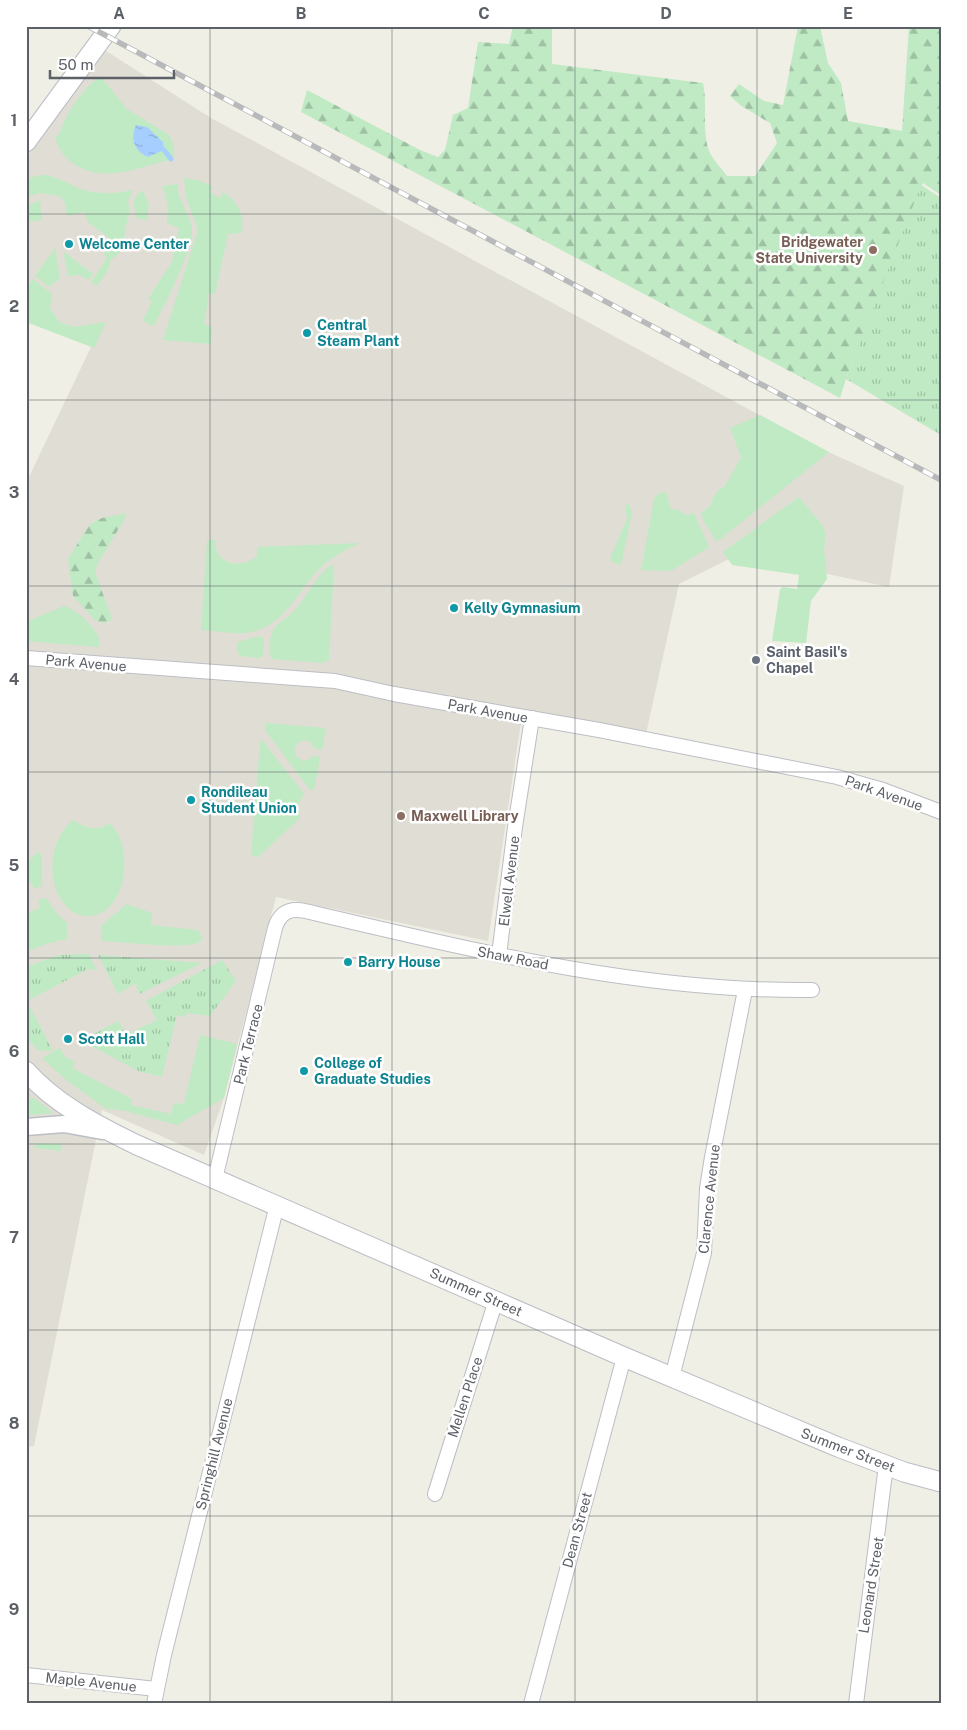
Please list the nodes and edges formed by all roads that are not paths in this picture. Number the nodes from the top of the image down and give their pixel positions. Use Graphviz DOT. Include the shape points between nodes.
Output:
graph roads {
  1 [pos="111,26"];
  2 [pos="26,141"];
  3 [pos="26,658"];
  4 [pos="532,718"];
  5 [pos="941,812"];
  6 [pos="285,912"];
  7 [pos="499,955"];
  8 [pos="745,990"];
  9 [pos="812,990"];
  10 [pos="26,1071"];
  11 [pos="26,1127"];
  12 [pos="114,1134"];
  13 [pos="215,1179"];
  14 [pos="277,1205"];
  15 [pos="496,1300"];
  16 [pos="624,1357"];
  17 [pos="672,1378"];
  18 [pos="886,1465"];
  19 [pos="941,1482"];
  20 [pos="435,1494"];
  21 [pos="26,1675"];
  22 [pos="156,1689"];
  23 [pos="154,1704"];
  24 [pos="531,1704"];
  25 [pos="856,1704"];
  1 -- 2 [label="main road"];
  3 -- 4 [label="street, Park Avenue" via="314,678"];
  4 -- 5 [label="street, Park Avenue" via="838,777"];
  4 -- 7 [label="street, Elwell Avenue"];
  6 -- 7 [label="street, Shaw Road" via="293,909 305,911"];
  6 -- 13 [label="street, Park Terrace" via="275,928"];
  7 -- 8 [label="street, Shaw Road" via="592,973"];
  8 -- 9 [label="street, Shaw Road"];
  8 -- 17 [label="street, Clarence Avenue" via="707,1188 704,1253"];
  10 -- 12 [label="main road, Summer Street" via="56,1098"];
  11 -- 12 [label="street" via="64,1124"];
  12 -- 13 [label="main road, Summer Street"];
  13 -- 14 [label="main road, Summer Street"];
  14 -- 15 [label="main road, Summer Street"];
  14 -- 22 [label="street, Springhill Avenue"];
  15 -- 16 [label="main road, Summer Street"];
  15 -- 20 [label="street, Mellen Place"];
  16 -- 17 [label="main road, Summer Street"];
  16 -- 24 [label="street, Dean Street"];
  17 -- 18 [label="main road, Summer Street"];
  18 -- 19 [label="main road, Summer Street"];
  18 -- 25 [label="street, Leonard Street"];
  21 -- 22 [label="street, Maple Avenue"];
  22 -- 23 [label="street, Springhill Avenue"];
}
